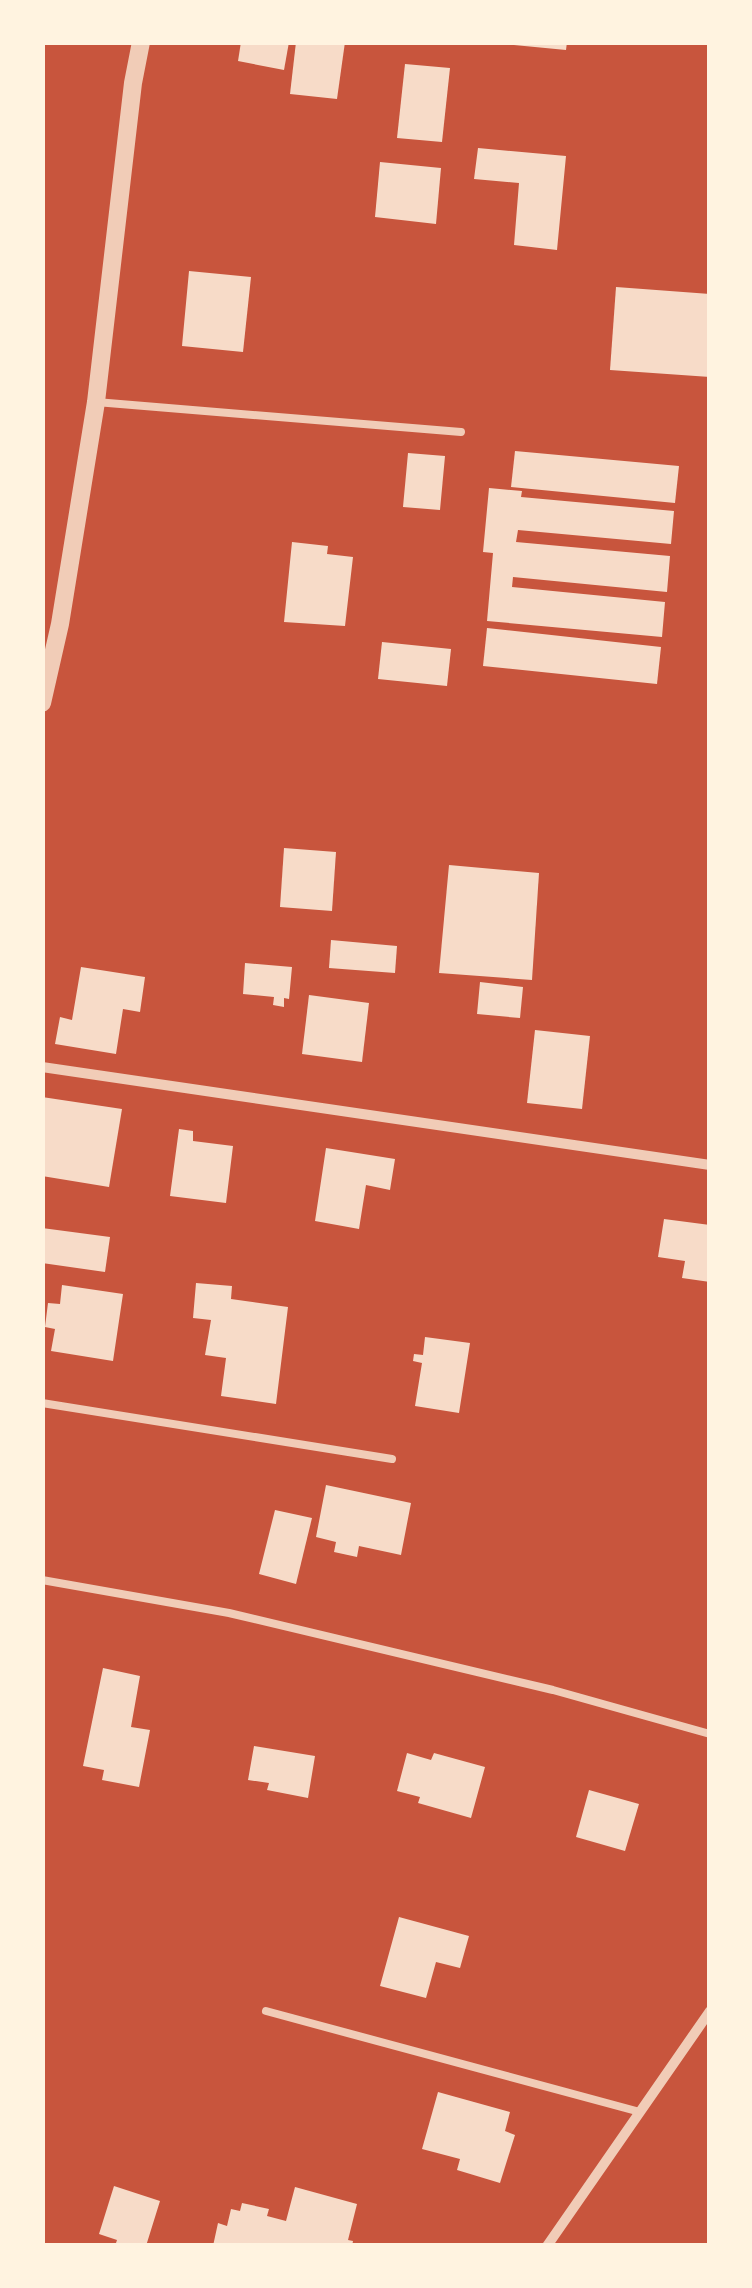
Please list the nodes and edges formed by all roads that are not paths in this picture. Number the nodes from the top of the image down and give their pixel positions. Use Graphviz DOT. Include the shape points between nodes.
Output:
graph roads {
  1 [pos="141,42"];
  2 [pos="96,402"];
  3 [pos="461,432"];
  4 [pos="42,703"];
  5 [pos="42,1067"];
  6 [pos="710,1165"];
  7 [pos="42,1404"];
  8 [pos="392,1459"];
  9 [pos="42,1580"];
  10 [pos="710,1734"];
  11 [pos="266,2010"];
  12 [pos="710,2012"];
  13 [pos="640,2112"];
  14 [pos="547,2246"];
  1 -- 2 [label="street"];
  2 -- 3 [label="lane"];
  2 -- 4 [label="street"];
  5 -- 6 [label="street"];
  7 -- 8 [label="lane"];
  9 -- 10 [label="lane" via="229,1613"];
  11 -- 13 [label="lane"];
  12 -- 13 [label="street"];
  13 -- 14 [label="street"];
}
